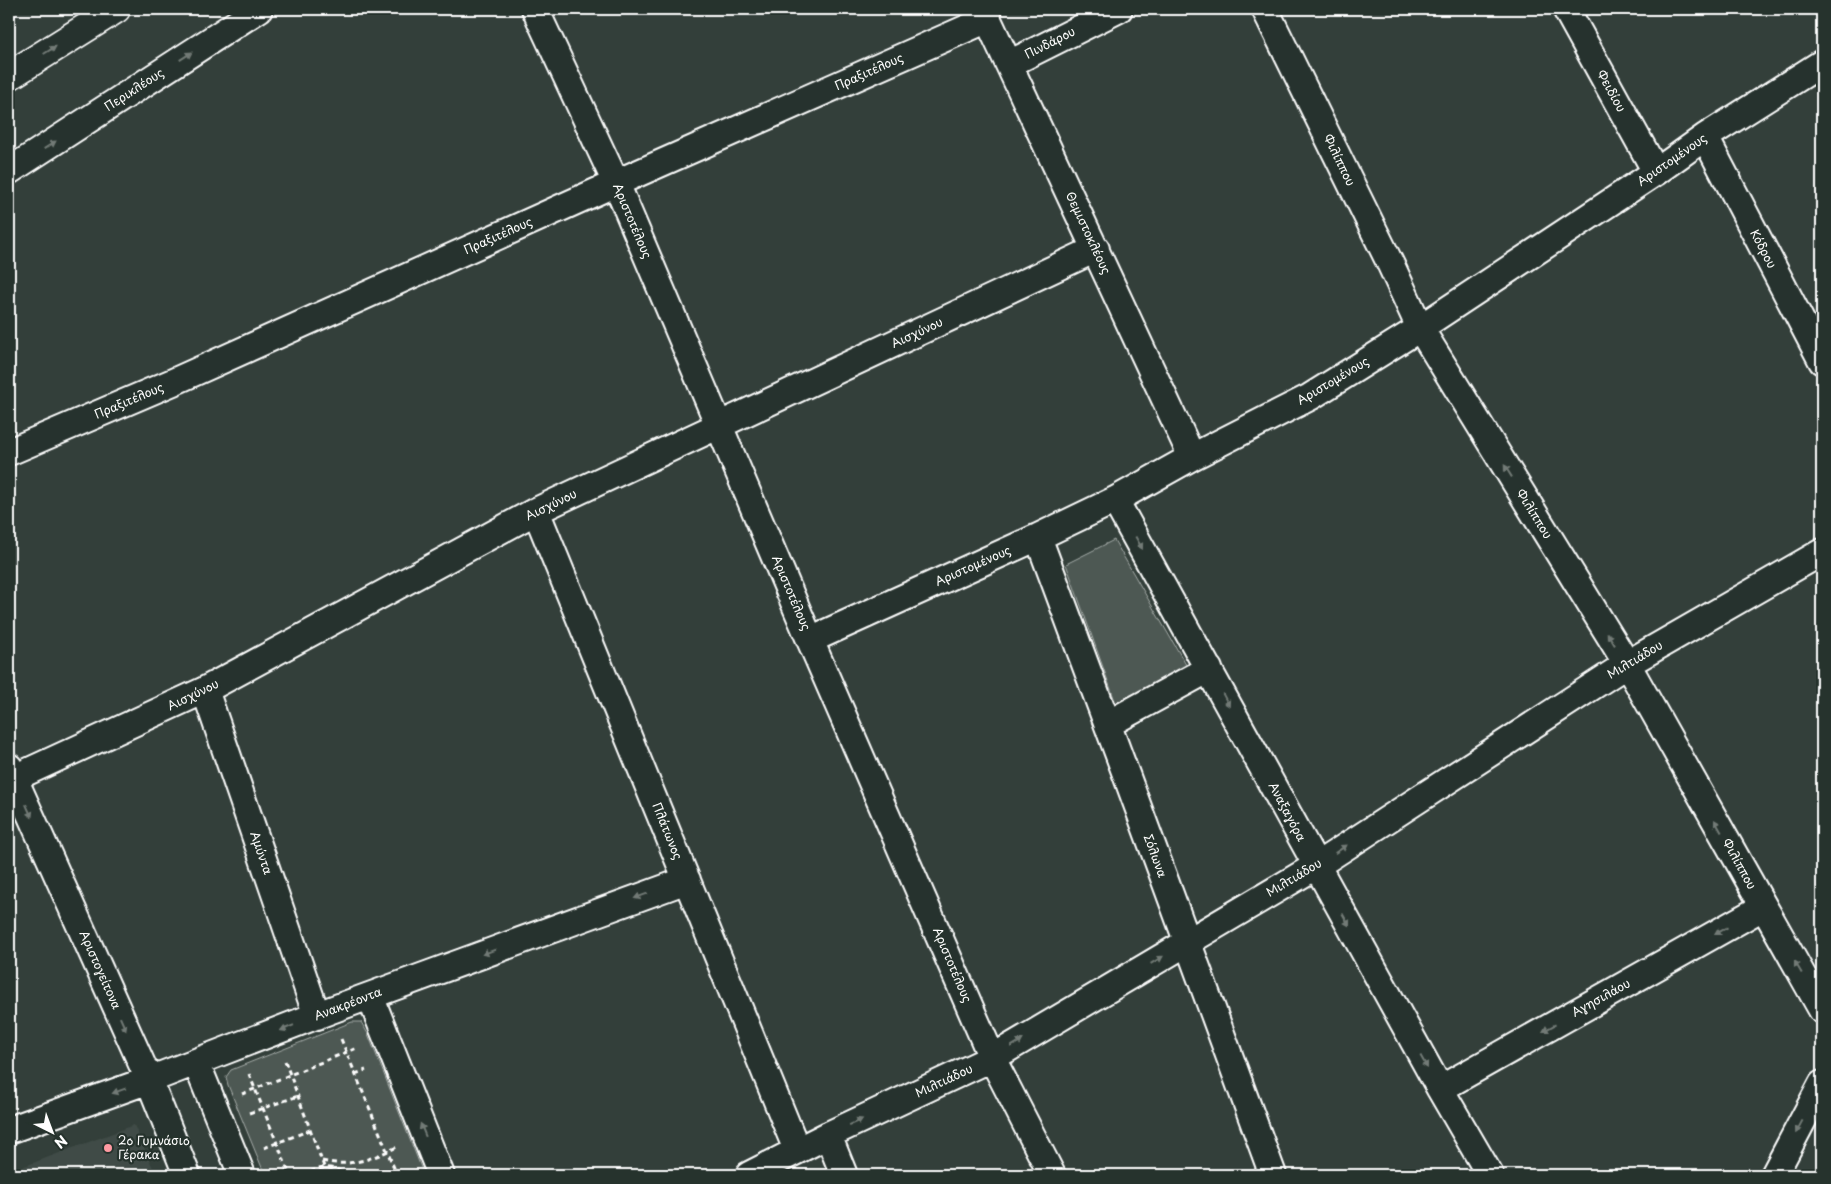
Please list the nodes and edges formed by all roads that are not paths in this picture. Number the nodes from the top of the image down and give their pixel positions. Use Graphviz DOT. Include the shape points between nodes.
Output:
graph roads {
  1 [pos="116,9"];
  2 [pos="259,9"];
  3 [pos="535,9"];
  4 [pos="1119,9"];
  5 [pos="1265,9"];
  6 [pos="1566,9"];
  7 [pos="986,14"];
  8 [pos="1822,63"];
  9 [pos="1009,64"];
  10 [pos="9,76"];
  11 [pos="1705,137"];
  12 [pos="9,171"];
  13 [pos="1656,172"];
  14 [pos="616,183"];
  15 [pos="1096,249"];
  16 [pos="1420,328"];
  17 [pos="1822,361"];
  18 [pos="719,426"];
  19 [pos="9,452"];
  20 [pos="1192,457"];
  21 [pos="1115,500"];
  22 [pos="536,512"];
  23 [pos="1038,537"];
  24 [pos="1822,552"];
  25 [pos="810,640"];
  26 [pos="1626,664"];
  27 [pos="1209,669"];
  28 [pos="205,690"];
  29 [pos="1108,724"];
  30 [pos="11,773"];
  31 [pos="1316,866"];
  32 [pos="687,880"];
  33 [pos="1763,907"];
  34 [pos="1186,942"];
  35 [pos="370,996"];
  36 [pos="1822,1010"];
  37 [pos="324,1013"];
  38 [pos="992,1058"];
  39 [pos="196,1062"];
  40 [pos="149,1080"];
  41 [pos="1822,1084"];
  42 [pos="1440,1090"];
  43 [pos="9,1130"];
  44 [pos="828,1135"];
  45 [pos="797,1150"];
  46 [pos="239,1167"];
  47 [pos="187,1175"];
  48 [pos="441,1175"];
  49 [pos="749,1175"];
  50 [pos="844,1175"];
  51 [pos="1052,1175"];
  52 [pos="1273,1175"];
  53 [pos="1490,1175"];
  54 [pos="1774,1175"];
  10 -- 1 [label="highway, one-way"];
  12 -- 2 [label="street, Περικλέους, one-way"];
  3 -- 14 [label="street, Αριστοτέλους"];
  4 -- 9 [label="street, Πινδάρου"];
  5 -- 16 [label="street, Φιλίππου"];
  6 -- 13 [label="street, Φειδίου"];
  7 -- 9 [label="street, Θεμιστοκλέους"];
  7 -- 14 [label="street, Πραξιτέλους"];
  8 -- 11 [label="street, Αριστομένους"];
  9 -- 15 [label="street, Θεμιστοκλέους"];
  11 -- 13 [label="street, Αριστομένους"];
  11 -- 17 [label="street, Κόδρου"];
  13 -- 16 [label="street, Αριστομένους"];
  14 -- 18 [label="street, Αριστοτέλους"];
  14 -- 19 [label="street, Πραξιτέλους"];
  15 -- 18 [label="street, Αισχύνου"];
  15 -- 20 [label="street, Θεμιστοκλέους"];
  16 -- 20 [label="street, Αριστομένους" via="1310,397"];
  26 -- 16 [label="street, Φιλίππου, one-way"];
  18 -- 22 [label="street, Αισχύνου"];
  18 -- 25 [label="street, Αριστοτέλους"];
  20 -- 21 [label="street, Αριστομένους"];
  21 -- 23 [label="street, Αριστομένους"];
  21 -- 27 [label="street, Αναξαγόρα, one-way"];
  22 -- 28 [label="street, Αισχύνου"];
  22 -- 32 [label="street, Πλάτωνος"];
  23 -- 25 [label="street, Αριστομένους"];
  23 -- 29 [label="street, Σόλωνα"];
  24 -- 26 [label="street, Μιλτιάδου"];
  25 -- 38 [label="street, Αριστοτέλους"];
  31 -- 26 [label="street, Μιλτιάδου, one-way"];
  33 -- 26 [label="street, Φιλίππου, one-way"];
  27 -- 29 [label="street"];
  27 -- 31 [label="street, Αναξαγόρα, one-way"];
  28 -- 30 [label="street, Αισχύνου"];
  28 -- 37 [label="street, Αμύντα"];
  29 -- 34 [label="street, Σόλωνα"];
  30 -- 40 [label="street, Αριστογείτονα, one-way"];
  31 -- 34 [label="street, Μιλτιάδου"];
  31 -- 42 [label="street, Αναξαγόρα, one-way"];
  32 -- 35 [label="street, Ανακρέοντα, one-way"];
  32 -- 45 [label="street, Πλάτωνος"];
  36 -- 33 [label="street, Φιλίππου, one-way"];
  33 -- 42 [label="street, Αγησιλάου, one-way"];
  38 -- 34 [label="street, Μιλτιάδου, one-way"];
  34 -- 52 [label="street, Σόλωνα"];
  35 -- 37 [label="street, Ανακρέοντα"];
  48 -- 35 [label="street, one-way"];
  37 -- 39 [label="street, Ανακρέοντα, one-way"];
  44 -- 38 [label="street, Μιλτιάδου, one-way"];
  38 -- 51 [label="street, Αριστοτέλους"];
  39 -- 40 [label="street, Ανακρέοντα"];
  39 -- 46 [label="street"];
  40 -- 43 [label="street, Ανακρέοντα, one-way"];
  40 -- 47 [label="street, Αριστογείτονα"];
  41 -- 54 [label="street, one-way"];
  42 -- 53 [label="street, Αναξαγόρα"];
  44 -- 45 [label="street, Μιλτιάδου"];
  44 -- 50 [label="street"];
  45 -- 49 [label="street, Μιλτιάδου"];
}
